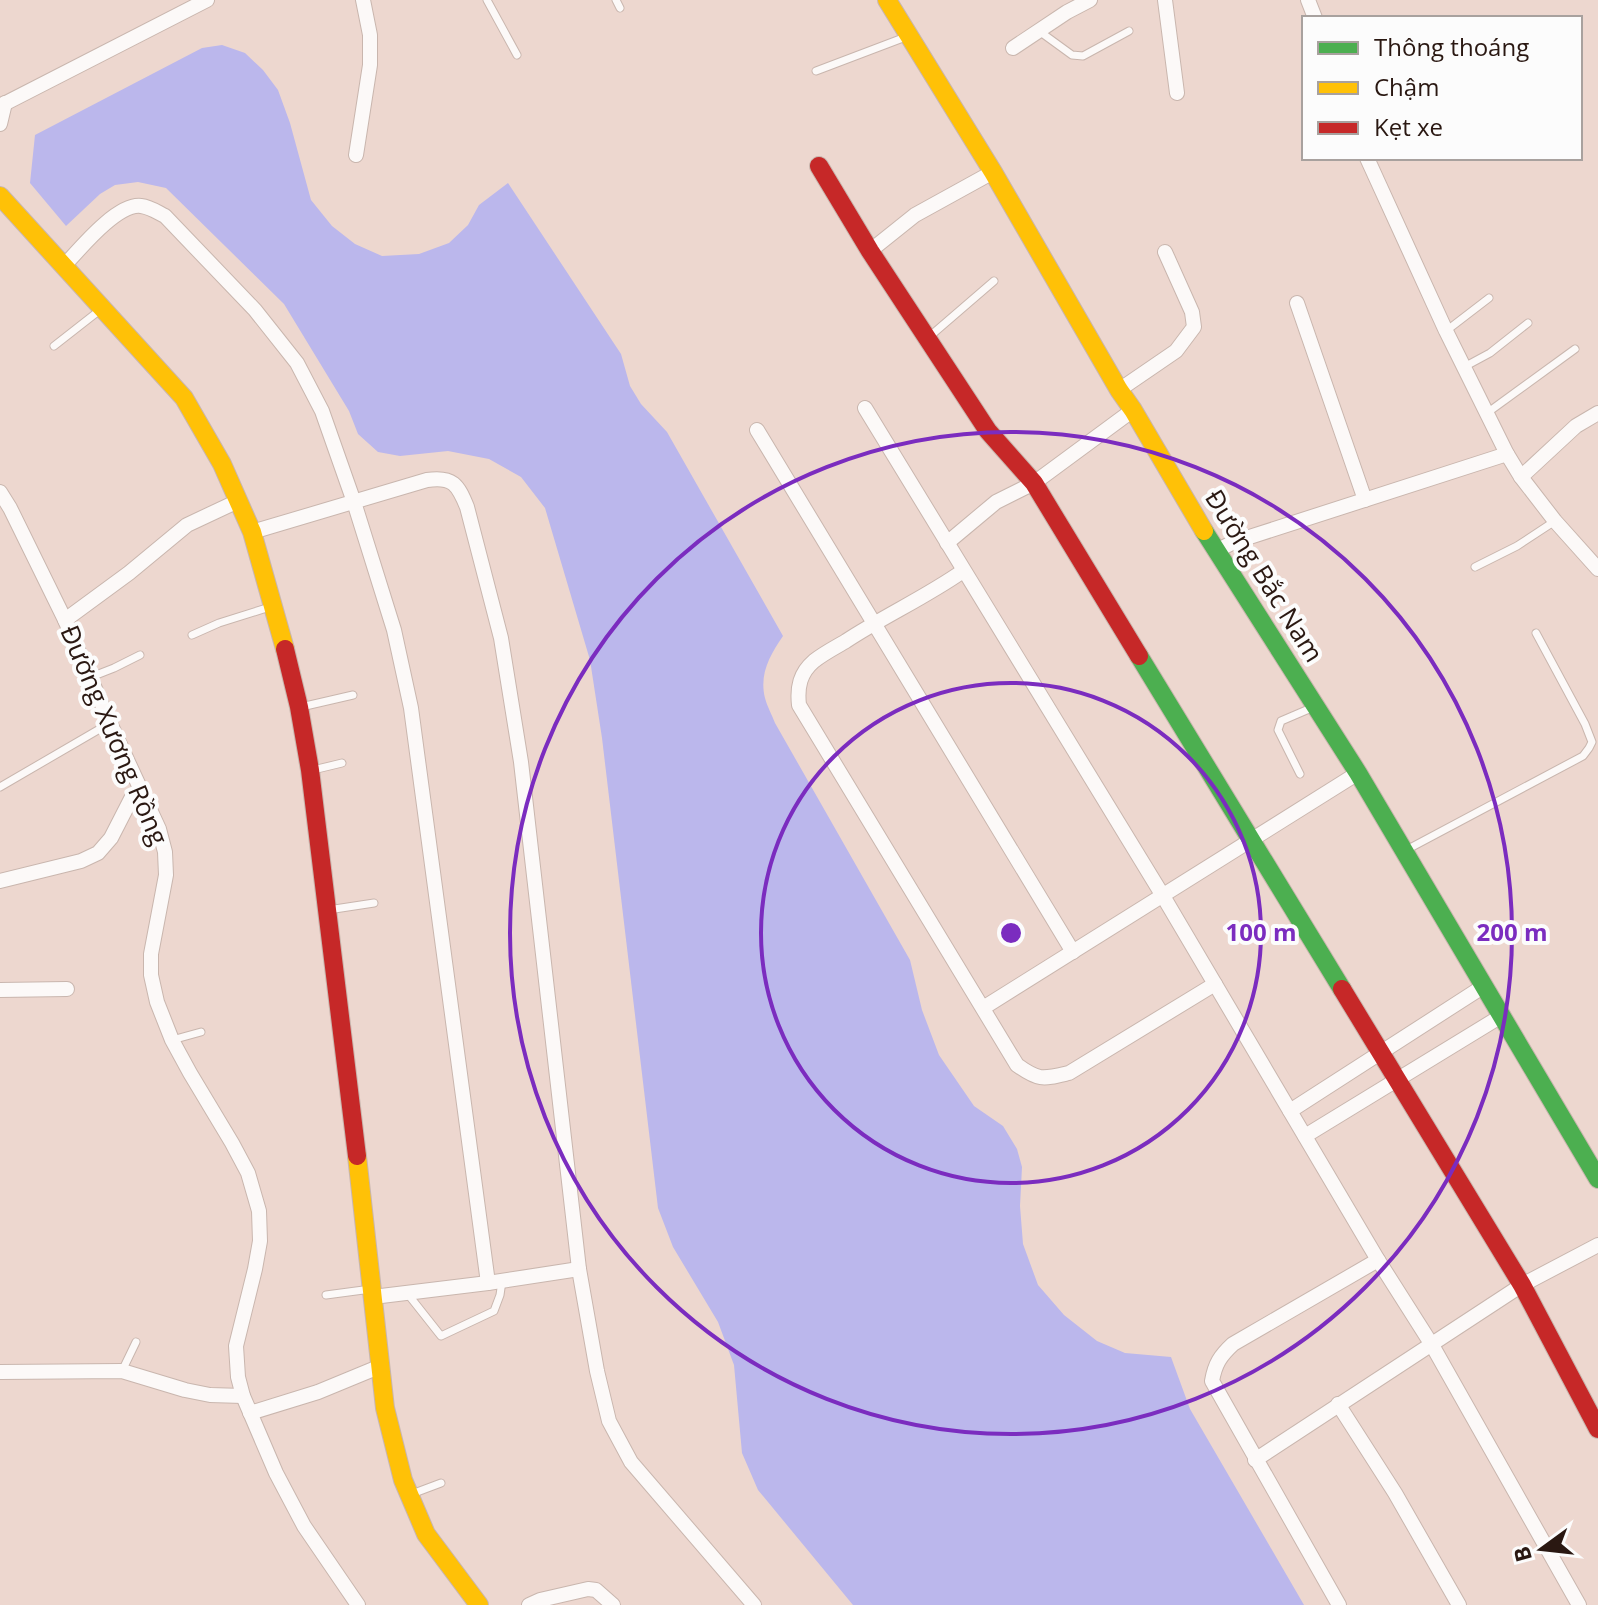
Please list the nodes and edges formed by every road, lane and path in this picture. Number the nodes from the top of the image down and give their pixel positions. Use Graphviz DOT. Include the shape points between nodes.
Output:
graph roads {
  1 [pos="207,0"];
  2 [pos="363,0"];
  3 [pos="487,0"];
  4 [pos="887,0"];
  5 [pos="1090,0"];
  6 [pos="1165,0"];
  7 [pos="1039,31"];
  8 [pos="1129,31"];
  9 [pos="909,36"];
  10 [pos="1013,48"];
  11 [pos="517,55"];
  12 [pos="816,71"];
  13 [pos="1177,93"];
  14 [pos="2,104"];
  15 [pos="0,124"];
  16 [pos="356,155"];
  17 [pos="1368,160"];
  18 [pos="819,166"];
  19 [pos="993,172"];
  20 [pos="0,196"];
  21 [pos="870,251"];
  22 [pos="1165,252"];
  23 [pos="63,267"];
  24 [pos="994,281"];
  25 [pos="1489,298"];
  26 [pos="1297,303"];
  27 [pos="102,308"];
  28 [pos="1528,323"];
  29 [pos="1446,331"];
  30 [pos="927,339"];
  31 [pos="54,346"];
  32 [pos="1575,349"];
  33 [pos="1464,367"];
  34 [pos="1119,390"];
  35 [pos="865,408"];
  36 [pos="1133,410"];
  37 [pos="1598,413"];
  38 [pos="1485,414"];
  39 [pos="757,430"];
  40 [pos="1507,454"];
  41 [pos="1521,477"];
  42 [pos="1034,483"];
  43 [pos="2,500"];
  44 [pos="1365,500"];
  45 [pos="238,501"];
  46 [pos="354,502"];
  47 [pos="1555,521"];
  48 [pos="252,532"];
  49 [pos="947,543"];
  50 [pos="1216,551"];
  51 [pos="1475,567"];
  52 [pos="1598,569"];
  53 [pos="963,571"];
  54 [pos="273,606"];
  55 [pos="65,620"];
  56 [pos="874,623"];
  57 [pos="1536,633"];
  58 [pos="192,635"];
  59 [pos="140,655"];
  60 [pos="90,678"];
  61 [pos="353,695"];
  62 [pos="1315,706"];
  63 [pos="299,707"];
  64 [pos="110,723"];
  65 [pos="342,763"];
  66 [pos="310,770"];
  67 [pos="1358,773"];
  68 [pos="1300,774"];
  69 [pos="0,787"];
  70 [pos="141,790"];
  71 [pos="1251,840"];
  72 [pos="1405,851"];
  73 [pos="0,881"];
  74 [pos="1163,896"];
  75 [pos="374,903"];
  76 [pos="327,910"];
  77 [pos="1073,952"];
  78 [pos="1215,984"];
  79 [pos="1484,986"];
  80 [pos="67,989"];
  81 [pos="0,990"];
  82 [pos="983,1008"];
  83 [pos="1503,1015"];
  84 [pos="201,1032"];
  85 [pos="172,1040"];
  86 [pos="1381,1054"];
  87 [pos="1397,1080"];
  88 [pos="1290,1111"];
  89 [pos="1305,1136"];
  90 [pos="1598,1179"];
  91 [pos="1598,1245"];
  92 [pos="1378,1260"];
  93 [pos="579,1269"];
  94 [pos="495,1282"];
  95 [pos="1522,1285"];
  96 [pos="373,1293"];
  97 [pos="407,1293"];
  98 [pos="326,1295"];
  99 [pos="136,1342"];
  100 [pos="1432,1345"];
  101 [pos="381,1366"];
  102 [pos="122,1371"];
  103 [pos="0,1372"];
  104 [pos="243,1396"];
  105 [pos="1338,1404"];
  106 [pos="250,1413"];
  107 [pos="1598,1429"];
  108 [pos="1255,1460"];
  109 [pos="441,1483"];
  110 [pos="408,1495"];
  111 [pos="356,1604"];
  112 [pos="479,1605"];
  113 [pos="529,1605"];
  114 [pos="613,1605"];
  115 [pos="754,1605"];
  116 [pos="1339,1605"];
  117 [pos="1459,1605"];
  118 [pos="1579,1605"];
  1 -- 14 [label="street"];
  2 -- 16 [label="street" via="370,65"];
  3 -- 11 [label="lane"];
  4 -- 9 [label="main road, Đường Bắc Nam"];
  5 -- 7 [label="street"];
  6 -- 13 [label="street"];
  7 -- 8 [label="lane" via="1072,55 1083,56"];
  7 -- 10 [label="street"];
  9 -- 12 [label="lane"];
  9 -- 19 [label="main road, Đường Bắc Nam"];
  14 -- 15 [label="street"];
  17 -- 29 [label="street"];
  18 -- 21 [label="main road"];
  19 -- 21 [label="street" via="915,215"];
  19 -- 34 [label="main road, Đường Bắc Nam"];
  20 -- 23 [label="main road"];
  21 -- 30 [label="main road"];
  22 -- 34 [label="street" via="1194,327 1176,351"];
  23 -- 27 [label="main road"];
  23 -- 46 [label="street" via="126,209 139,205 165,216 255,310 297,363 322,411"];
  24 -- 30 [label="lane"];
  25 -- 29 [label="lane"];
  26 -- 44 [label="street"];
  27 -- 31 [label="lane"];
  27 -- 45 [label="main road" via="184,398"];
  28 -- 33 [label="lane"];
  29 -- 33 [label="street"];
  30 -- 42 [label="main road" via="988,431"];
  32 -- 38 [label="lane"];
  33 -- 38 [label="street"];
  34 -- 36 [label="main road, Đường Bắc Nam"];
  35 -- 49 [label="street"];
  36 -- 42 [label="street"];
  36 -- 50 [label="main road, Đường Bắc Nam"];
  37 -- 41 [label="street" via="1576,426"];
  38 -- 40 [label="street"];
  39 -- 56 [label="street"];
  40 -- 41 [label="street"];
  40 -- 44 [label="street"];
  41 -- 47 [label="street"];
  42 -- 49 [label="street" via="996,502"];
  42 -- 71 [label="main road"];
  43 -- 55 [label="street, Đường Xương Rồng"];
  44 -- 50 [label="street"];
  45 -- 48 [label="main road"];
  45 -- 55 [label="street" via="187,525"];
  46 -- 48 [label="street"];
  46 -- 93 [label="street" via="441,478 458,487 467,507 501,638 521,762"];
  46 -- 94 [label="street" via="394,630 411,708"];
  47 -- 51 [label="lane"];
  47 -- 52 [label="street"];
  48 -- 54 [label="main road"];
  49 -- 53 [label="street"];
  50 -- 62 [label="main road, Đường Bắc Nam"];
  53 -- 56 [label="street"];
  53 -- 74 [label="street"];
  54 -- 58 [label="lane"];
  54 -- 63 [label="main road"];
  55 -- 60 [label="street, Đường Xương Rồng"];
  56 -- 77 [label="street"];
  56 -- 82 [label="street" via="813,662 797,689 799,705"];
  57 -- 72 [label="lane" via="1585,724 1589,748 1583,756"];
  59 -- 60 [label="lane"];
  60 -- 64 [label="street, Đường Xương Rồng"];
  61 -- 63 [label="lane"];
  62 -- 67 [label="main road, Đường Bắc Nam"];
  62 -- 68 [label="lane" via="1281,721 1278,730"];
  63 -- 66 [label="main road"];
  64 -- 69 [label="lane"];
  64 -- 70 [label="street, Đường Xương Rồng"];
  65 -- 66 [label="lane"];
  66 -- 76 [label="main road"];
  67 -- 71 [label="street"];
  67 -- 72 [label="main road, Đường Bắc Nam"];
  70 -- 73 [label="street" via="98,853"];
  70 -- 85 [label="street, Đường Xương Rồng" via="165,852 151,975"];
  71 -- 74 [label="street"];
  71 -- 86 [label="main road"];
  72 -- 79 [label="main road, Đường Bắc Nam"];
  74 -- 77 [label="street"];
  74 -- 78 [label="street"];
  75 -- 76 [label="lane"];
  76 -- 96 [label="main road"];
  77 -- 82 [label="street"];
  78 -- 82 [label="street" via="1069,1073 1048,1078 1033,1077 1017,1065"];
  78 -- 88 [label="street"];
  79 -- 83 [label="main road, Đường Bắc Nam"];
  79 -- 86 [label="street"];
  80 -- 81 [label="street"];
  83 -- 87 [label="street"];
  83 -- 90 [label="main road, Đường Bắc Nam"];
  84 -- 85 [label="lane"];
  85 -- 104 [label="street, Đường Xương Rồng" via="248,1173 259,1211 260,1241 236,1346"];
  86 -- 87 [label="main road"];
  86 -- 88 [label="street"];
  87 -- 89 [label="street"];
  87 -- 95 [label="main road"];
  88 -- 89 [label="street"];
  89 -- 92 [label="street"];
  91 -- 95 [label="street"];
  92 -- 100 [label="street"];
  92 -- 108 [label="street" via="1220,1356 1212,1381"];
  93 -- 94 [label="street"];
  93 -- 115 [label="street" via="609,1421 631,1462"];
  94 -- 97 [label="street"];
  94 -- 97 [label="lane" via="500,1295 494,1311 441,1336"];
  95 -- 100 [label="street"];
  95 -- 107 [label="main road"];
  96 -- 97 [label="street"];
  96 -- 98 [label="lane"];
  96 -- 101 [label="main road"];
  99 -- 102 [label="lane"];
  100 -- 105 [label="street"];
  100 -- 118 [label="street"];
  101 -- 106 [label="street"];
  101 -- 110 [label="main road" via="385,1408"];
  102 -- 103 [label="street"];
  102 -- 104 [label="street" via="185,1390"];
  104 -- 106 [label="street, Đường Xương Rồng"];
  105 -- 108 [label="street"];
  105 -- 117 [label="street"];
  106 -- 111 [label="street, Đường Xương Rồng" via="304,1526"];
  108 -- 116 [label="street"];
  109 -- 110 [label="lane"];
  110 -- 112 [label="main road" via="426,1534"];
  113 -- 114 [label="street" via="588,1589"];
}
